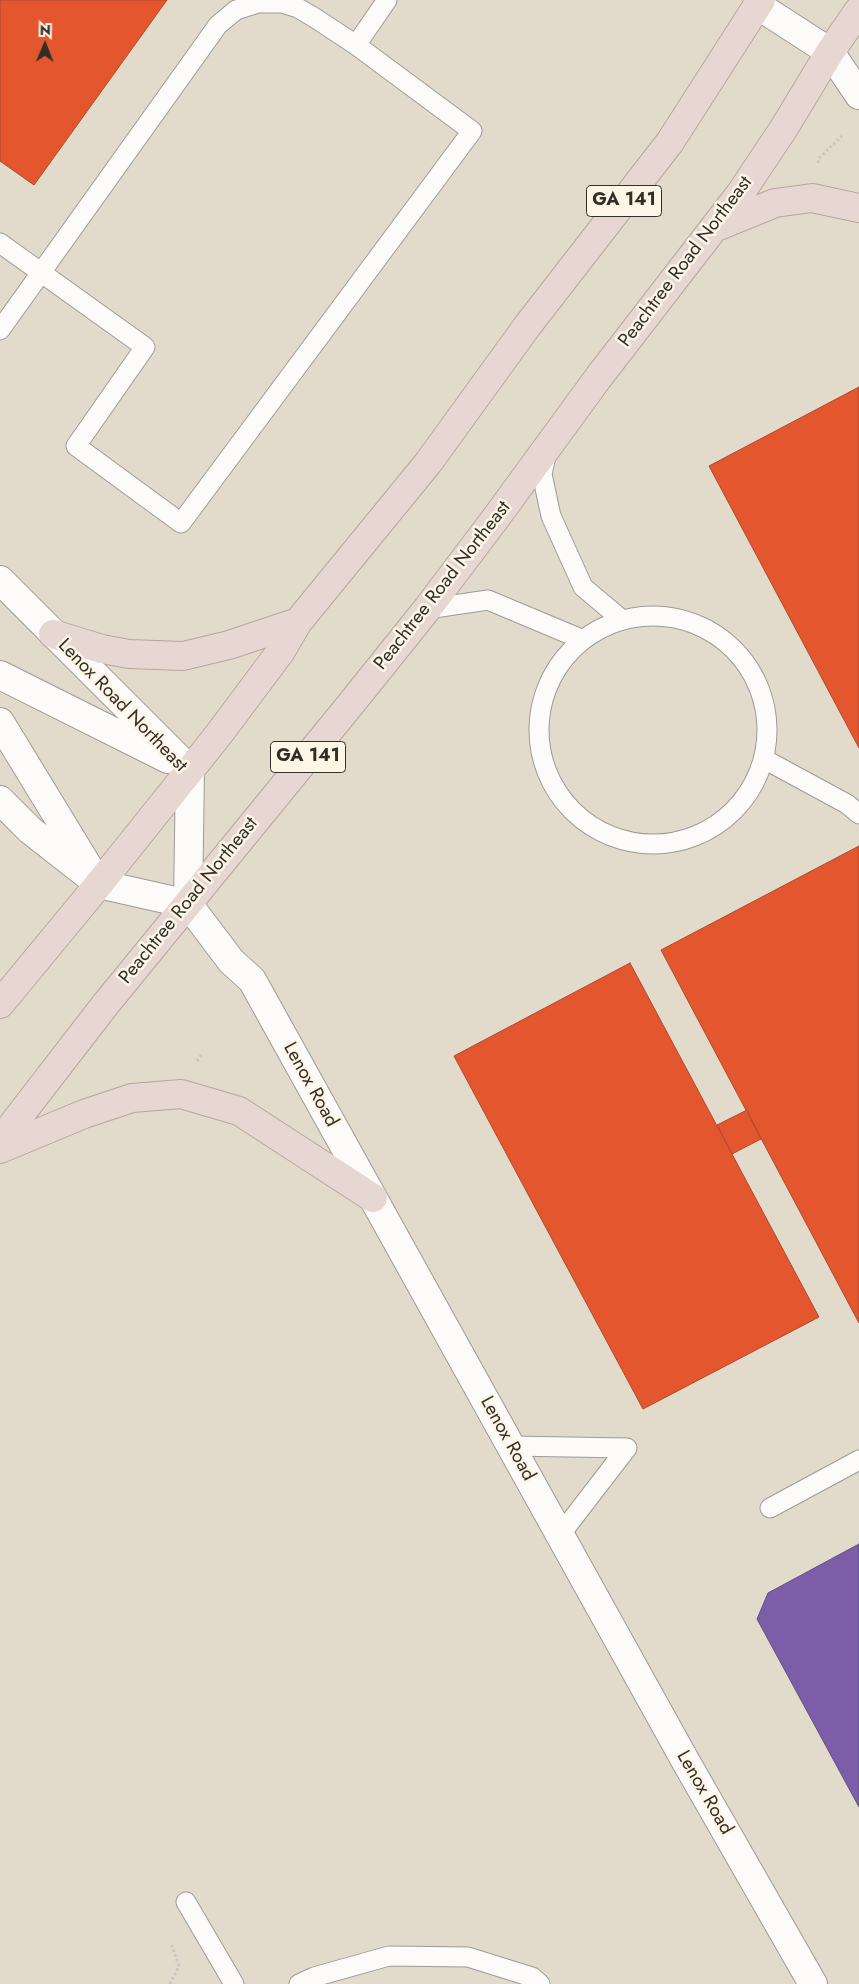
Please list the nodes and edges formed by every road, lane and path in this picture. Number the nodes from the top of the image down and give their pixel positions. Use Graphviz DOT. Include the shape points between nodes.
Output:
graph roads {
  1 [pos="387,0"];
  2 [pos="756,2"];
  3 [pos="859,10"];
  4 [pos="356,46"];
  5 [pos="830,52"];
  6 [pos="859,95"];
  7 [pos="842,136"];
  8 [pos="819,158"];
  9 [pos="859,208"];
  10 [pos="714,227"];
  11 [pos="0,243"];
  12 [pos="42,272"];
  13 [pos="0,330"];
  14 [pos="548,446"];
  15 [pos="0,580"];
  16 [pos="427,609"];
  17 [pos="622,619"];
  18 [pos="298,622"];
  19 [pos="52,634"];
  20 [pos="581,639"];
  21 [pos="0,675"];
  22 [pos="0,722"];
  23 [pos="764,759"];
  24 [pos="190,770"];
  25 [pos="0,800"];
  26 [pos="859,814"];
  27 [pos="99,884"];
  28 [pos="188,904"];
  29 [pos="0,1004"];
  30 [pos="0,1141"];
  31 [pos="0,1149"];
  32 [pos="373,1198"];
  33 [pos="510,1446"];
  34 [pos="859,1460"];
  35 [pos="770,1508"];
  36 [pos="560,1535"];
  37 [pos="186,1902"];
  38 [pos="171,1943"];
  39 [pos="170,1984"];
  40 [pos="234,1984"];
  41 [pos="299,1984"];
  42 [pos="540,1984"];
  43 [pos="813,1984"];
  1 -- 4 [label="lane"];
  2 -- 5 [label="street"];
  2 -- 18 [label="highway, GA 141" via="670,142 528,325 428,463"];
  3 -- 5 [label="highway, Peachtree Road Northeast / GA 141"];
  4 -- 12 [label="lane" via="316,18 282,2 258,3 236,10 218,25"];
  4 -- 12 [label="lane" via="472,131 181,523 76,446 146,347"];
  5 -- 6 [label="street"];
  5 -- 10 [label="highway, Peachtree Road Northeast / GA 141" via="784,128"];
  7 -- 8 [label="path"];
  9 -- 10 [label="highway" via="812,198 775,202"];
  10 -- 14 [label="highway, Peachtree Road Northeast / GA 141"];
  11 -- 12 [label="lane"];
  12 -- 13 [label="lane"];
  14 -- 16 [label="highway, Peachtree Road Northeast / GA 141"];
  14 -- 17 [label="lane" via="542,474 551,516 583,587"];
  15 -- 19 [label="street, Lenox Road Northeast"];
  16 -- 20 [label="lane" via="488,600"];
  16 -- 28 [label="highway, Peachtree Road Northeast / GA 141"];
  17 -- 20 [label="lane"];
  17 -- 23 [label="lane" via="656,615 690,621 721,637 745,661 761,691 768,725"];
  18 -- 19 [label="highway" via="184,656 129,654"];
  18 -- 24 [label="highway, GA 141" via="281,651"];
  19 -- 24 [label="street, Lenox Road Northeast"];
  20 -- 23 [label="lane" via="555,668 540,703 538,741 548,778 570,810 600,832 637,844 671,844 702,834 730,815 751,790"];
  21 -- 24 [label="street"];
  22 -- 27 [label="street"];
  23 -- 26 [label="lane" via="847,804"];
  24 -- 27 [label="highway, GA 141"];
  24 -- 28 [label="street, Lenox Road Northeast"];
  25 -- 27 [label="street" via="30,830"];
  27 -- 28 [label="street"];
  27 -- 29 [label="highway, GA 141"];
  28 -- 30 [label="highway, Peachtree Road Northeast / GA 141"];
  28 -- 32 [label="street, Lenox Road" via="231,961 252,980"];
  31 -- 32 [label="highway" via="132,1098 181,1094 238,1111"];
  32 -- 33 [label="street, Lenox Road"];
  33 -- 36 [label="street, Lenox Road"];
  33 -- 36 [label="lane" via="627,1448"];
  34 -- 35 [label="lane"];
  36 -- 43 [label="street, Lenox Road"];
  37 -- 40 [label="lane"];
  38 -- 39 [label="path" via="179,1966"];
  41 -- 42 [label="lane" via="389,1956 468,1957 532,1978"];
}
